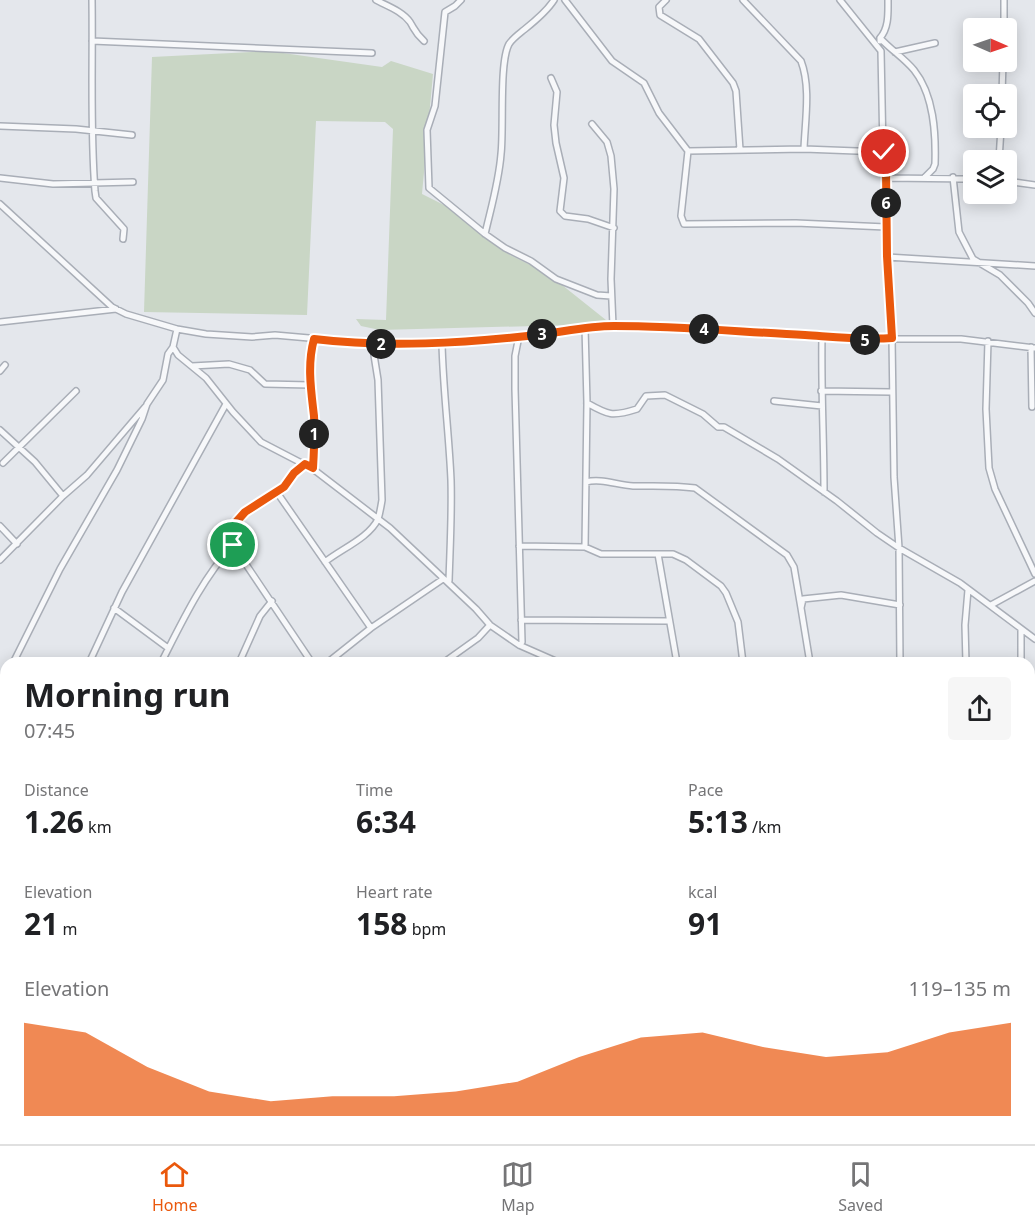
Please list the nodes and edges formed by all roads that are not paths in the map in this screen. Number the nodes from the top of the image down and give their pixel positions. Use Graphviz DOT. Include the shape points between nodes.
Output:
graph roads {
  1 [pos="92,0"];
  2 [pos="376,0"];
  3 [pos="461,0"];
  4 [pos="554,0"];
  5 [pos="565,0"];
  6 [pos="666,0"];
  7 [pos="743,0"];
  8 [pos="840,0"];
  9 [pos="888,0"];
  10 [pos="1004,0"];
  11 [pos="1004,18"];
  12 [pos="880,38"];
  13 [pos="93,41"];
  14 [pos="424,41"];
  15 [pos="935,43"];
  16 [pos="881,51"];
  17 [pos="894,52"];
  18 [pos="372,53"];
  19 [pos="551,78"];
  20 [pos="592,124"];
  21 [pos="0,126"];
  22 [pos="92,131"];
  23 [pos="132,135"];
  24 [pos="804,149"];
  25 [pos="740,150"];
  26 [pos="688,151"];
  27 [pos="884,152"];
  28 [pos="953,177"];
  29 [pos="963,177"];
  30 [pos="0,178"];
  31 [pos="886,178"];
  32 [pos="924,178"];
  33 [pos="133,183"];
  34 [pos="1017,183"];
  35 [pos="94,184"];
  36 [pos="1035,186"];
  37 [pos="0,204"];
  38 [pos="886,227"];
  39 [pos="614,228"];
  40 [pos="485,234"];
  41 [pos="123,239"];
  42 [pos="887,256"];
  43 [pos="985,264"];
  44 [pos="1035,266"];
  45 [pos="611,296"];
  46 [pos="116,309"];
  47 [pos="1035,313"];
  48 [pos="0,322"];
  49 [pos="613,326"];
  50 [pos="585,327"];
  51 [pos="177,329"];
  52 [pos="519,336"];
  53 [pos="822,336"];
  54 [pos="892,338"];
  55 [pos="314,339"];
  56 [pos="988,341"];
  57 [pos="442,343"];
  58 [pos="377,344"];
  59 [pos="173,347"];
  60 [pos="1033,348"];
  61 [pos="5,365"];
  62 [pos="191,366"];
  63 [pos="0,371"];
  64 [pos="310,385"];
  65 [pos="76,391"];
  66 [pos="821,391"];
  67 [pos="891,392"];
  68 [pos="774,401"];
  69 [pos="587,403"];
  70 [pos="147,404"];
  71 [pos="226,404"];
  72 [pos="822,406"];
  73 [pos="1032,407"];
  74 [pos="0,430"];
  75 [pos="20,447"];
  76 [pos="3,463"];
  77 [pos="305,464"];
  78 [pos="313,468"];
  79 [pos="586,482"];
  80 [pos="276,491"];
  81 [pos="824,492"];
  82 [pos="63,496"];
  83 [pos="378,519"];
  84 [pos="0,526"];
  85 [pos="17,544"];
  86 [pos="233,545"];
  87 [pos="519,546"];
  88 [pos="585,547"];
  89 [pos="899,548"];
  90 [pos="652,554"];
  91 [pos="0,560"];
  92 [pos="325,562"];
  93 [pos="1035,574"];
  94 [pos="446,580"];
  95 [pos="1035,581"];
  96 [pos="968,590"];
  97 [pos="272,601"];
  98 [pos="900,605"];
  99 [pos="991,605"];
  100 [pos="114,608"];
  101 [pos="801,608"];
  102 [pos="521,620"];
  103 [pos="669,621"];
  104 [pos="490,625"];
  105 [pos="371,628"];
  106 [pos="1021,630"];
  107 [pos="1035,639"];
  108 [pos="519,645"];
  109 [pos="168,648"];
  110 [pos="16,657"];
  111 [pos="92,657"];
  112 [pos="164,657"];
  113 [pos="242,657"];
  114 [pos="308,657"];
  115 [pos="335,657"];
  116 [pos="451,657"];
  117 [pos="542,657"];
  118 [pos="676,657"];
  119 [pos="742,657"];
  120 [pos="809,657"];
  121 [pos="900,657"];
  122 [pos="966,657"];
  123 [pos="1021,657"];
  1 -- 13 [label="street"];
  2 -- 14 [label="street" via="400,13"];
  3 -- 40 [label="street" via="445,12 435,106 427,130 429,188"];
  4 -- 40 [label="street" via="518,33 507,50 501,154"];
  5 -- 26 [label="street" via="612,61 644,83 659,113"];
  6 -- 25 [label="street" via="659,7 660,15 699,39 733,83"];
  7 -- 24 [label="street" via="805,70"];
  8 -- 16 [label="street"];
  9 -- 12 [label="street" via="885,33"];
  10 -- 11 [label="street"];
  12 -- 16 [label="street"];
  12 -- 17 [label="street"];
  13 -- 18 [label="street"];
  13 -- 22 [label="street"];
  15 -- 17 [label="street"];
  16 -- 27 [label="street"];
  17 -- 32 [label="street" via="915,71 928,97 935,164"];
  19 -- 39 [label="street" via="557,92 554,125 564,178 560,211 565,216"];
  20 -- 39 [label="street" via="607,142 611,156"];
  21 -- 22 [label="street"];
  22 -- 23 [label="street"];
  22 -- 35 [label="street"];
  24 -- 25 [label="street"];
  24 -- 27 [label="street"];
  25 -- 26 [label="street"];
  26 -- 38 [label="street" via="681,216 684,224"];
  27 -- 31 [label="street"];
  28 -- 29 [label="street"];
  28 -- 32 [label="street"];
  28 -- 43 [label="street" via="958,232 973,258"];
  30 -- 35 [label="street"];
  31 -- 32 [label="street"];
  31 -- 38 [label="street"];
  33 -- 35 [label="street"];
  34 -- 36 [label="street"];
  35 -- 41 [label="street" via="96,198 124,229"];
  37 -- 46 [label="street"];
  38 -- 42 [label="street"];
  39 -- 45 [label="street"];
  40 -- 45 [label="street" via="556,279 597,295"];
  42 -- 43 [label="street"];
  42 -- 54 [label="street"];
  43 -- 44 [label="street"];
  43 -- 47 [label="street" via="1016,290"];
  45 -- 49 [label="street"];
  46 -- 48 [label="street"];
  46 -- 51 [label="street"];
  49 -- 50 [label="street"];
  49 -- 53 [label="street"];
  50 -- 52 [label="street"];
  50 -- 69 [label="street"];
  51 -- 55 [label="street"];
  51 -- 59 [label="street"];
  52 -- 57 [label="street"];
  52 -- 87 [label="street" via="515,356"];
  53 -- 54 [label="street"];
  53 -- 66 [label="street"];
  54 -- 56 [label="street"];
  54 -- 67 [label="street"];
  55 -- 58 [label="street"];
  55 -- 64 [label="street"];
  56 -- 60 [label="street"];
  56 -- 93 [label="street" via="989,468"];
  57 -- 58 [label="street"];
  57 -- 94 [label="street" via="451,481"];
  58 -- 83 [label="street" via="374,355 382,500"];
  59 -- 62 [label="street"];
  59 -- 70 [label="street" via="163,380"];
  60 -- 73 [label="street"];
  61 -- 63 [label="street"];
  62 -- 64 [label="street" via="229,364 250,370 265,384"];
  62 -- 71 [label="street"];
  64 -- 78 [label="street"];
  65 -- 75 [label="street"];
  66 -- 67 [label="street"];
  66 -- 72 [label="street"];
  67 -- 89 [label="street"];
  68 -- 72 [label="street"];
  69 -- 79 [label="street"];
  69 -- 81 [label="street" via="607,414 624,413 637,410 646,396 665,395 778,459"];
  70 -- 82 [label="street" via="87,475"];
  70 -- 110 [label="street" via="117,470 60,569"];
  71 -- 77 [label="street" via="261,442"];
  71 -- 100 [label="street"];
  72 -- 81 [label="street"];
  74 -- 75 [label="street"];
  75 -- 76 [label="street"];
  75 -- 82 [label="street"];
  77 -- 78 [label="street"];
  77 -- 80 [label="street"];
  78 -- 83 [label="street"];
  79 -- 88 [label="street"];
  79 -- 101 [label="street" via="695,488 788,555"];
  80 -- 86 [label="street" via="245,512 229,530"];
  80 -- 92 [label="street"];
  81 -- 89 [label="street"];
  82 -- 85 [label="street"];
  83 -- 92 [label="street" via="357,541"];
  83 -- 94 [label="street"];
  84 -- 85 [label="street"];
  85 -- 91 [label="street"];
  86 -- 97 [label="street"];
  86 -- 109 [label="street" via="201,587"];
  87 -- 88 [label="street"];
  87 -- 102 [label="street"];
  88 -- 90 [label="street" via="601,554"];
  89 -- 96 [label="street"];
  89 -- 98 [label="street"];
  90 -- 103 [label="street" via="658,554"];
  90 -- 119 [label="street" via="673,554 686,560 721,586 738,622"];
  92 -- 105 [label="street"];
  94 -- 104 [label="street"];
  94 -- 105 [label="street"];
  95 -- 99 [label="street"];
  96 -- 99 [label="street"];
  96 -- 122 [label="street"];
  97 -- 113 [label="street" via="260,616"];
  97 -- 114 [label="street"];
  98 -- 101 [label="street" via="841,595 806,597"];
  98 -- 121 [label="street"];
  99 -- 106 [label="street"];
  100 -- 109 [label="street"];
  100 -- 111 [label="street"];
  101 -- 120 [label="street"];
  102 -- 103 [label="street"];
  102 -- 108 [label="street"];
  103 -- 118 [label="street"];
  104 -- 108 [label="street"];
  104 -- 116 [label="street"];
  105 -- 115 [label="street"];
  106 -- 107 [label="street"];
  106 -- 123 [label="street"];
  108 -- 117 [label="street"];
  109 -- 112 [label="street"];
}
